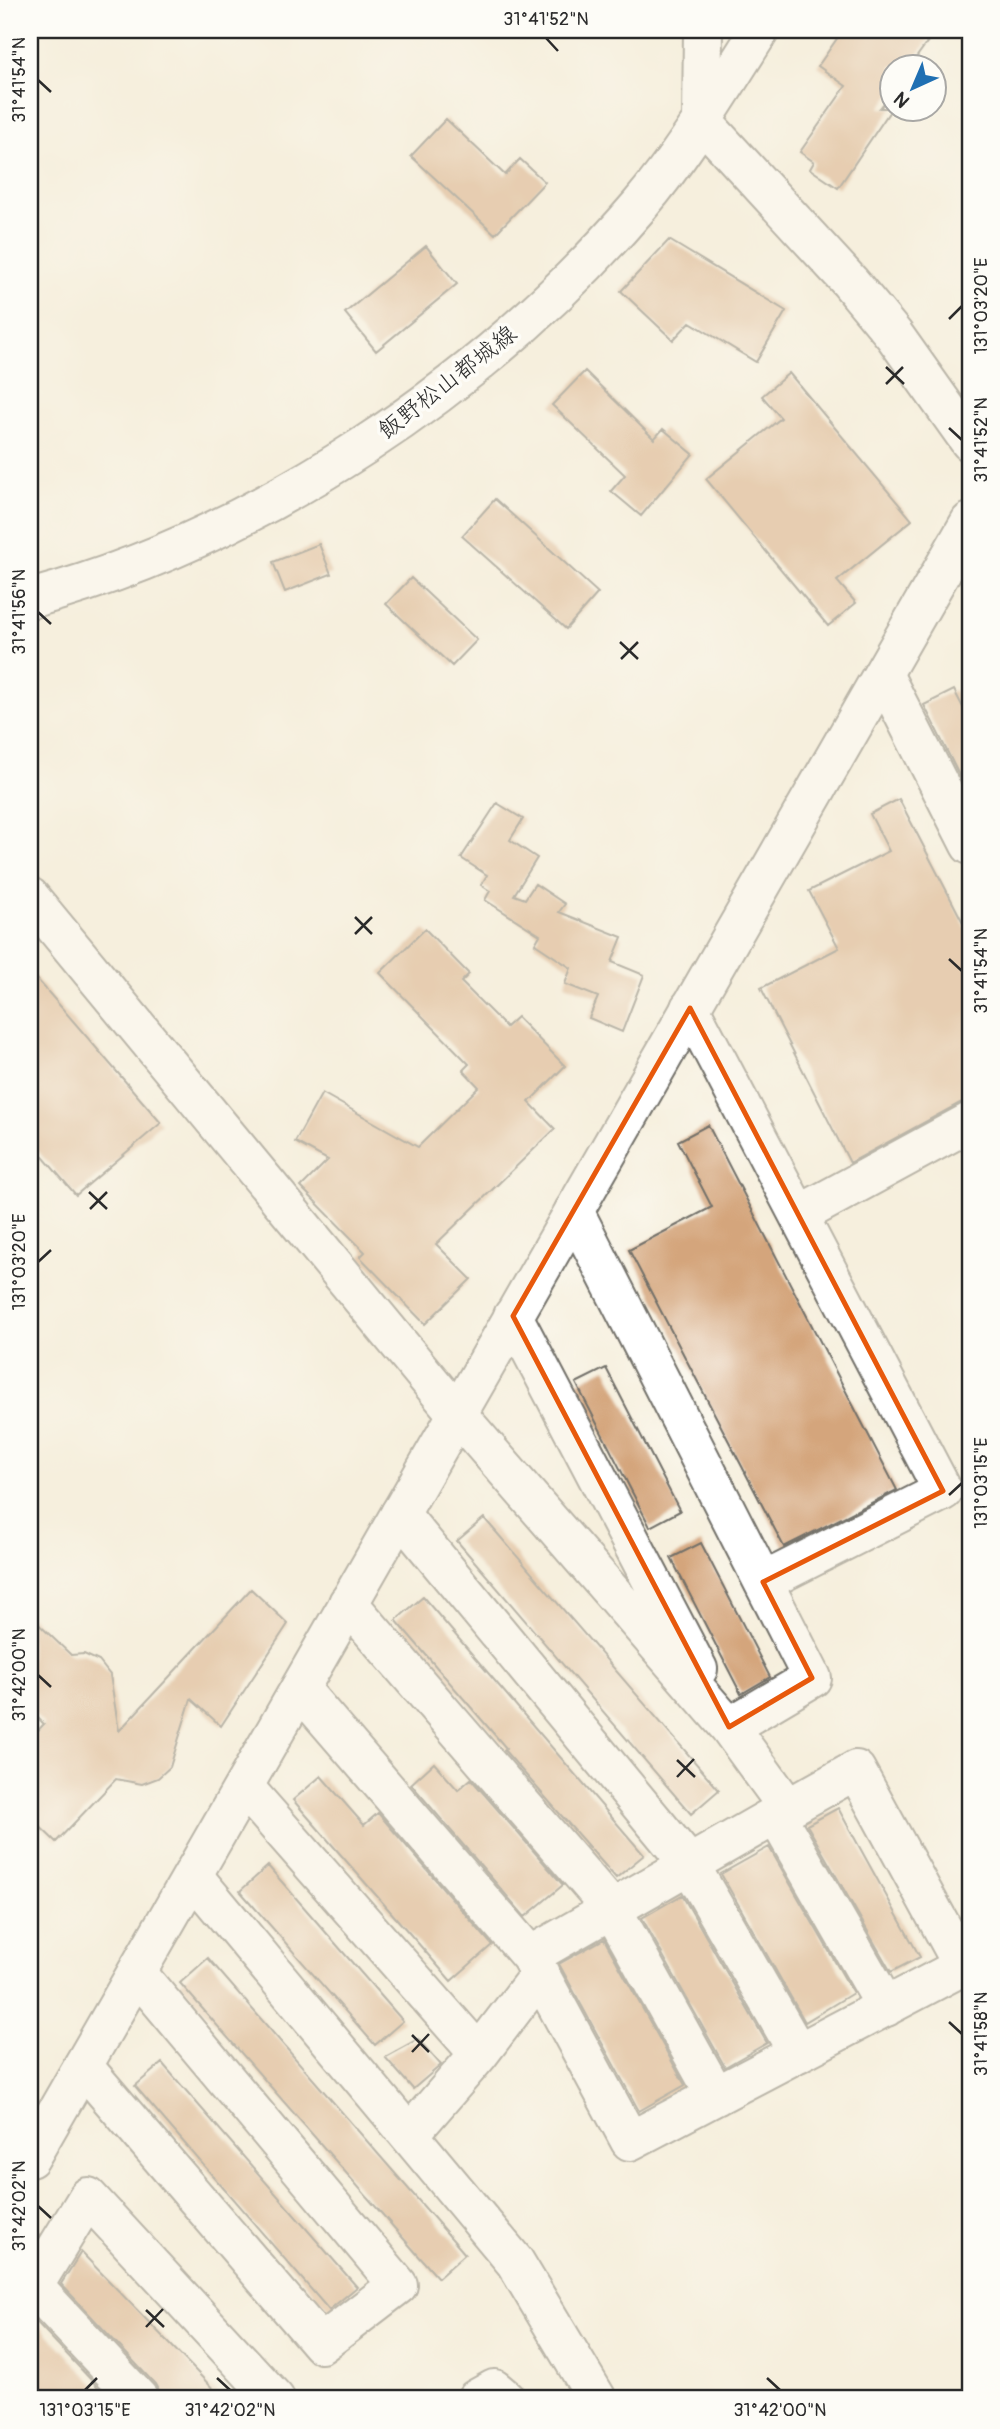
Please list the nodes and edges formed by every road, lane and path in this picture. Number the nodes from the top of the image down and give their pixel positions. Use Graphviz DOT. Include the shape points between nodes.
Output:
graph roads {
  1 [pos="703,30"];
  2 [pos="760,30"];
  3 [pos="702,121"];
  4 [pos="970,442"];
  5 [pos="970,522"];
  6 [pos="30,599"];
  7 [pos="883,674"];
  8 [pos="968,837"];
  9 [pos="30,897"];
  10 [pos="690,1008"];
  11 [pos="970,1122"];
  12 [pos="574,1211"];
  13 [pos="799,1215"];
  14 [pos="513,1316"];
  15 [pos="457,1414"];
  16 [pos="400,1514"];
  17 [pos="763,1582"];
  18 [pos="348,1603"];
  19 [pos="300,1689"];
  20 [pos="729,1727"];
  21 [pos="244,1787"];
  22 [pos="782,1811"];
  23 [pos="690,1864"];
  24 [pos="193,1876"];
  25 [pos="612,1909"];
  26 [pos="535,1965"];
  27 [pos="137,1973"];
  28 [pos="886,2007"];
  29 [pos="798,2053"];
  30 [pos="479,2054"];
  31 [pos="83,2066"];
  32 [pos="716,2096"];
  33 [pos="409,2134"];
  34 [pos="34,2140"];
  35 [pos="31,2289"];
  36 [pos="139,2399"];
  37 [pos="275,2399"];
  38 [pos="475,2399"];
  39 [pos="506,2399"];
  40 [pos="597,2399"];
  1 -- 3 [label="street"];
  2 -- 3 [label="street, 飯野松山都城線"];
  3 -- 4 [label="street" via="850,282"];
  3 -- 6 [label="street, 飯野松山都城線" via="641,204 552,298 490,352 380,435 208,533 81,585"];
  5 -- 7 [label="street"];
  7 -- 8 [label="street"];
  7 -- 10 [label="street"];
  9 -- 15 [label="street"];
  10 -- 12 [label="street"];
  10 -- 13 [label="street"];
  11 -- 13 [label="street"];
  12 -- 14 [label="street"];
  12 -- 17 [label="street"];
  13 -- 17 [label="street" via="943,1491"];
  14 -- 15 [label="street"];
  14 -- 20 [label="street"];
  15 -- 16 [label="street"];
  15 -- 20 [label="street"];
  16 -- 18 [label="street"];
  16 -- 23 [label="street"];
  17 -- 20 [label="street" via="812,1678"];
  18 -- 19 [label="street"];
  18 -- 25 [label="street"];
  19 -- 21 [label="street"];
  19 -- 26 [label="street"];
  20 -- 22 [label="street"];
  21 -- 24 [label="street"];
  21 -- 30 [label="street"];
  22 -- 23 [label="street"];
  22 -- 28 [label="street"];
  22 -- 28 [label="street" via="856,1770 963,1966"];
  23 -- 25 [label="street"];
  23 -- 29 [label="street"];
  24 -- 27 [label="street"];
  24 -- 33 [label="street"];
  25 -- 26 [label="street"];
  25 -- 32 [label="street"];
  26 -- 30 [label="street"];
  26 -- 32 [label="street" via="630,2141"];
  27 -- 31 [label="street"];
  27 -- 31 [label="street" via="398,2285 321,2344"];
  28 -- 29 [label="street"];
  29 -- 32 [label="street"];
  30 -- 33 [label="street"];
  31 -- 34 [label="street"];
  33 -- 40 [label="street" via="515,2262"];
  35 -- 36 [label="street"];
  35 -- 37 [label="street" via="88,2197"];
  38 -- 39 [label="street" via="494,2389"];
}
